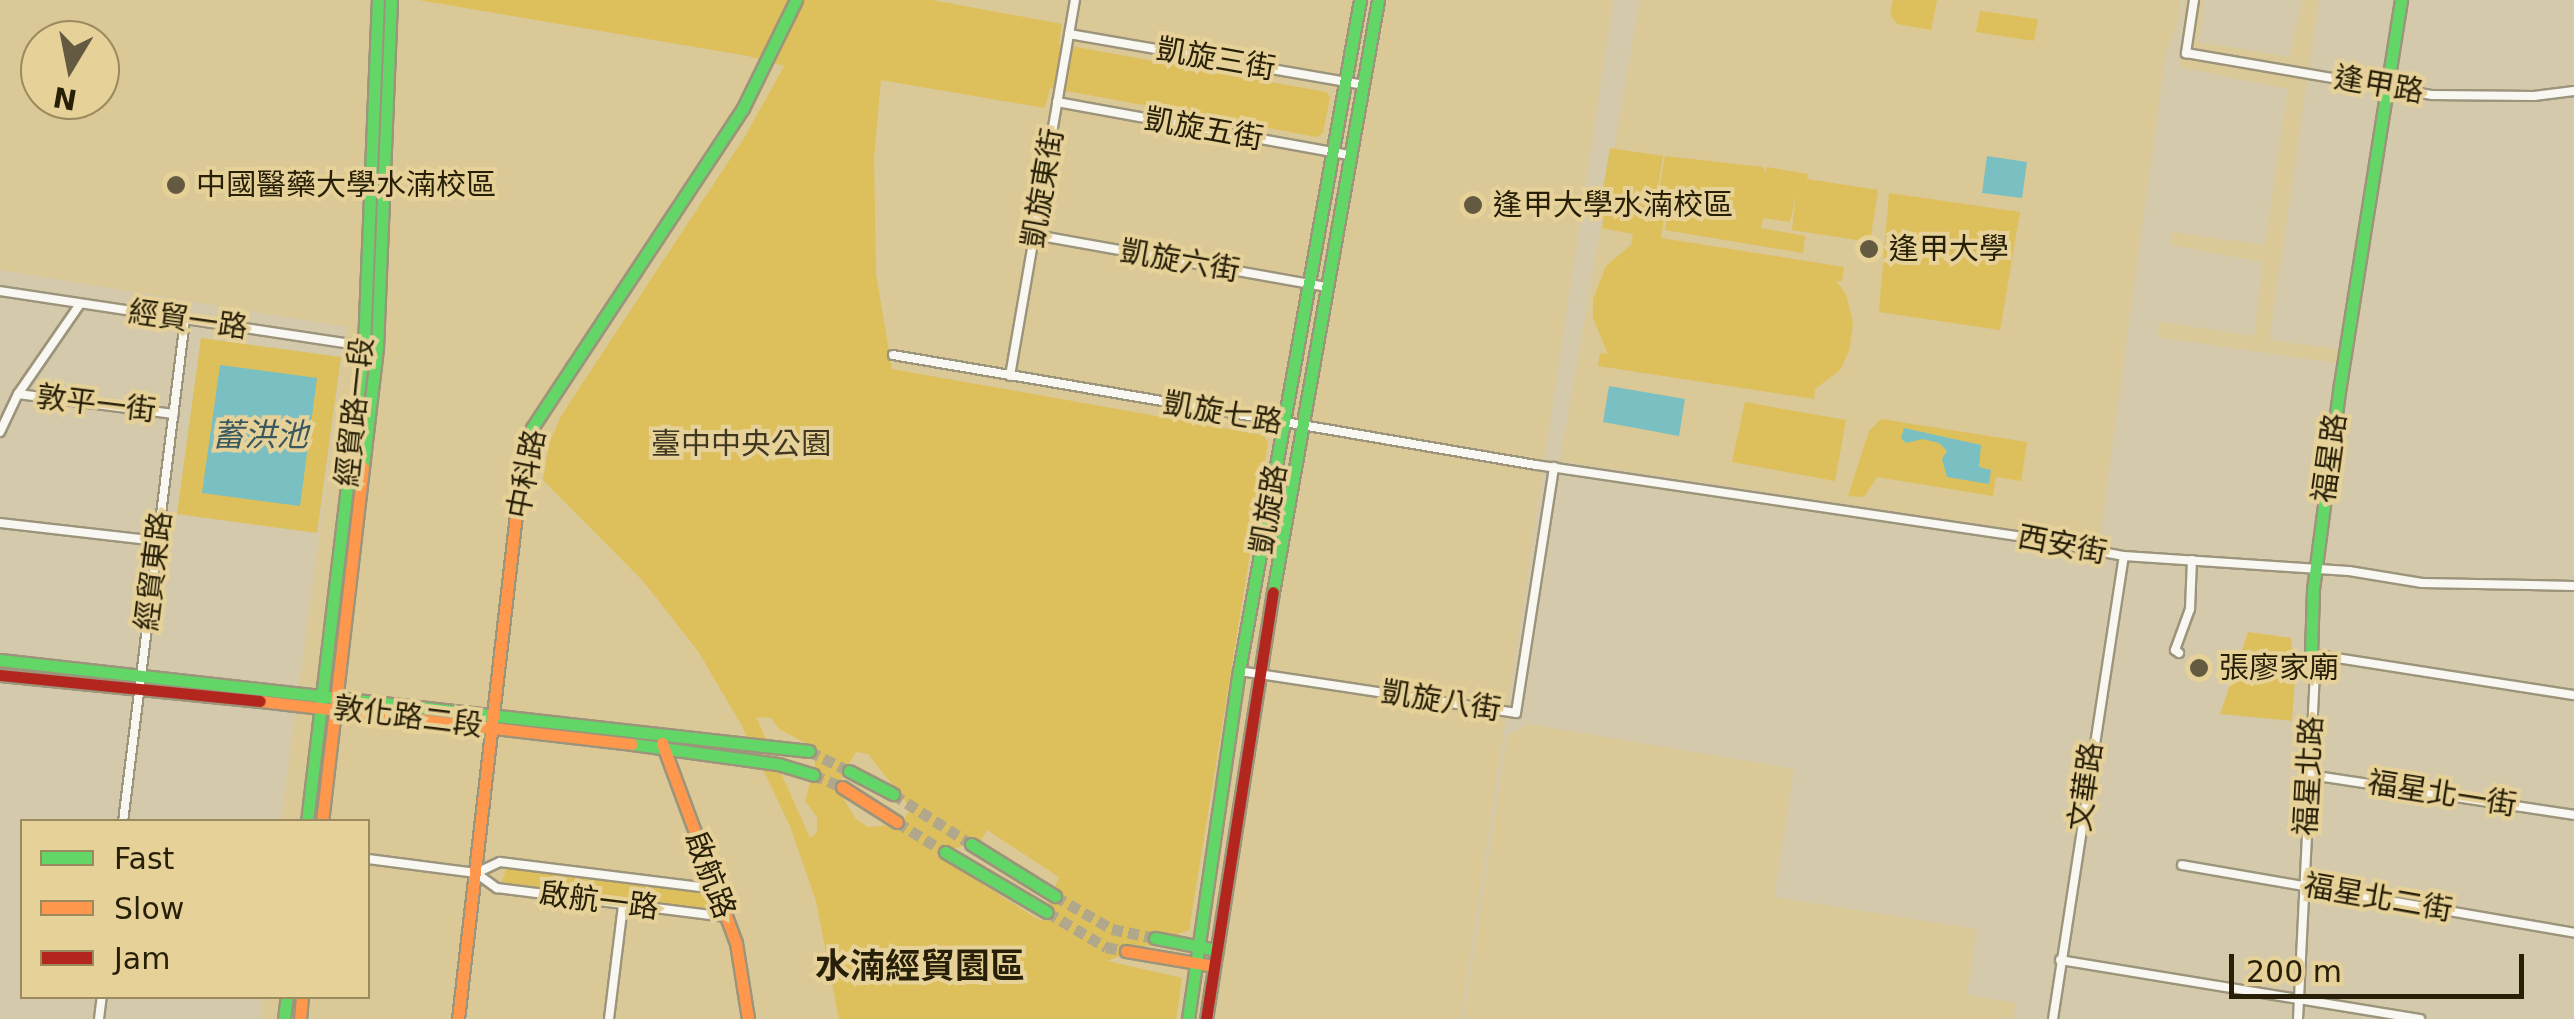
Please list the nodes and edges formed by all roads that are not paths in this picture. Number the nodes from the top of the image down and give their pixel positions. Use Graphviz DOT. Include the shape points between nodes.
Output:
graph roads {
  1 [pos="378,0"];
  2 [pos="390,0"];
  3 [pos="796,0"];
  4 [pos="1075,0"];
  5 [pos="1360,0"];
  6 [pos="1378,0"];
  7 [pos="2194,0"];
  8 [pos="2401,0"];
  9 [pos="1069,34"];
  10 [pos="1346,82"];
  11 [pos="1363,85"];
  12 [pos="2387,89"];
  13 [pos="2574,91"];
  14 [pos="1058,102"];
  15 [pos="1333,152"];
  16 [pos="1350,155"];
  17 [pos="1034,234"];
  18 [pos="1309,284"];
  19 [pos="1326,288"];
  20 [pos="0,291"];
  21 [pos="80,304"];
  22 [pos="185,320"];
  23 [pos="370,347"];
  24 [pos="893,355"];
  25 [pos="1010,376"];
  26 [pos="18,394"];
  27 [pos="174,414"];
  28 [pos="1284,424"];
  29 [pos="1302,426"];
  30 [pos="0,432"];
  31 [pos="1554,468"];
  32 [pos="0,524"];
  33 [pos="158,541"];
  34 [pos="2124,556"];
  35 [pos="2192,560"];
  36 [pos="2316,568"];
  37 [pos="2574,586"];
  38 [pos="2180,653"];
  39 [pos="2311,654"];
  40 [pos="0,660"];
  41 [pos="1240,671"];
  42 [pos="0,674"];
  43 [pos="1258,674"];
  44 [pos="140,681"];
  45 [pos="2574,695"];
  46 [pos="322,701"];
  47 [pos="337,702"];
  48 [pos="495,721"];
  49 [pos="664,734"];
  50 [pos="661,748"];
  51 [pos="809,751"];
  52 [pos="849,771"];
  53 [pos="813,775"];
  54 [pos="2310,775"];
  55 [pos="842,787"];
  56 [pos="893,794"];
  57 [pos="2574,815"];
  58 [pos="123,819"];
  59 [pos="308,819"];
  60 [pos="322,819"];
  61 [pos="896,822"];
  62 [pos="972,844"];
  63 [pos="945,852"];
  64 [pos="370,859"];
  65 [pos="2182,865"];
  66 [pos="476,873"];
  67 [pos="2303,885"];
  68 [pos="716,889"];
  69 [pos="1055,896"];
  70 [pos="623,905"];
  71 [pos="1047,912"];
  72 [pos="726,917"];
  73 [pos="2574,933"];
  74 [pos="1155,938"];
  75 [pos="1199,946"];
  76 [pos="1217,950"];
  77 [pos="1126,951"];
  78 [pos="2060,960"];
  79 [pos="1197,962"];
  80 [pos="1214,966"];
  81 [pos="2300,999"];
  82 [pos="458,1019"];
  83 [pos="609,1019"];
  84 [pos="748,1019"];
  85 [pos="1188,1019"];
  86 [pos="1206,1019"];
  87 [pos="2054,1019"];
  88 [pos="2298,1019"];
  89 [pos="2420,1019"];
  1 -- 23 [label="street, 經貿路一段"];
  2 -- 23 [label="street, 經貿路一段"];
  3 -- 48 [label="street, 中科路" via="742,108 532,428 522,467"];
  4 -- 9 [label="street, 凱旋東街"];
  5 -- 10 [label="street, 凱旋路"];
  6 -- 11 [label="street, 凱旋路"];
  7 -- 12 [label="street, 逢甲路" via="2186,52"];
  8 -- 12 [label="street, 福星路"];
  9 -- 10 [label="street, 凱旋三街"];
  9 -- 14 [label="street, 凱旋東街"];
  10 -- 11 [label="street, 凱旋三街"];
  10 -- 15 [label="street, 凱旋路"];
  11 -- 16 [label="street, 凱旋路"];
  12 -- 13 [label="street, 逢甲路" via="2475,97"];
  12 -- 36 [label="street, 福星路"];
  14 -- 15 [label="street, 凱旋五街"];
  14 -- 17 [label="street, 凱旋東街"];
  15 -- 16 [label="street, 凱旋五街"];
  15 -- 18 [label="street, 凱旋路"];
  16 -- 19 [label="street, 凱旋路"];
  17 -- 18 [label="street, 凱旋六街"];
  17 -- 25 [label="street, 凱旋東街"];
  18 -- 19 [label="street, 凱旋六街"];
  18 -- 28 [label="street, 凱旋路"];
  19 -- 29 [label="street, 凱旋路"];
  20 -- 21 [label="street, 經貿一路"];
  21 -- 22 [label="street, 經貿一路"];
  21 -- 26 [label="street"];
  22 -- 23 [label="street, 經貿一路"];
  22 -- 27 [label="street, 經貿東路"];
  23 -- 46 [label="street, 經貿路一段"];
  23 -- 47 [label="street, 經貿路一段"];
  24 -- 25 [label="street, 凱旋七路"];
  25 -- 28 [label="street, 凱旋七路"];
  26 -- 27 [label="street, 敦平一街"];
  26 -- 30 [label="street"];
  27 -- 33 [label="street, 經貿東路"];
  28 -- 29 [label="street, 凱旋七路"];
  28 -- 41 [label="street, 凱旋路"];
  29 -- 31 [label="street, 凱旋七路"];
  29 -- 43 [label="street, 凱旋路"];
  31 -- 34 [label="street, 西安街"];
  31 -- 43 [label="street, 凱旋八街" via="1516,712"];
  32 -- 33 [label="street"];
  33 -- 44 [label="street, 經貿東路"];
  34 -- 35 [label="street, 西安街"];
  34 -- 78 [label="street, 文華路"];
  35 -- 36 [label="street, 西安街"];
  35 -- 38 [label="street" via="2190,609 2174,650"];
  36 -- 37 [label="street, 西安街" via="2422,583"];
  36 -- 39 [label="street, 福星路"];
  39 -- 45 [label="street"];
  39 -- 54 [label="street, 福星北路" via="2316,670"];
  40 -- 44 [label="street, 敦化路二段"];
  41 -- 43 [label="street, 凱旋八街"];
  41 -- 75 [label="street, 凱旋路"];
  42 -- 44 [label="street, 敦化路二段"];
  43 -- 76 [label="street, 凱旋路"];
  44 -- 46 [label="street, 敦化路二段"];
  44 -- 58 [label="street, 經貿東路"];
  46 -- 47 [label="street, 敦化路二段"];
  46 -- 59 [label="street, 經貿路一段"];
  47 -- 48 [label="street, 敦化路二段"];
  47 -- 60 [label="street, 經貿路一段"];
  48 -- 49 [label="street, 敦化路二段"];
  48 -- 50 [label="street, 敦化路二段"];
  48 -- 66 [label="street, 中科路"];
  49 -- 50 [label="street"];
  49 -- 51 [label="street, 敦化路二段"];
  50 -- 53 [label="street, 敦化路二段"];
  50 -- 68 [label="street, 啟航路"];
  52 -- 56 [label="street"];
  54 -- 57 [label="street, 福星北一街"];
  54 -- 67 [label="street, 福星北路"];
  55 -- 61 [label="street"];
  62 -- 69 [label="street"];
  63 -- 71 [label="street"];
  64 -- 66 [label="street, 啟航一路"];
  65 -- 67 [label="street, 福星北二街"];
  66 -- 68 [label="street, 啟航一路" via="500,862"];
  66 -- 70 [label="street, 啟航一路" via="497,888"];
  66 -- 82 [label="street, 中科路"];
  67 -- 73 [label="street, 福星北二街"];
  67 -- 81 [label="street, 福星北路"];
  68 -- 72 [label="street, 啟航路"];
  70 -- 72 [label="street, 啟航一路"];
  70 -- 83 [label="street"];
  72 -- 84 [label="street, 啟航路"];
  74 -- 75 [label="street"];
  75 -- 76 [label="street"];
  75 -- 79 [label="street, 凱旋路"];
  76 -- 80 [label="street, 凱旋路"];
  77 -- 79 [label="street"];
  78 -- 81 [label="street"];
  78 -- 87 [label="street, 文華路"];
  79 -- 80 [label="street"];
  79 -- 85 [label="street, 凱旋路"];
  80 -- 86 [label="street, 凱旋路"];
  81 -- 88 [label="street, 福星北路"];
  81 -- 89 [label="street"];
}
